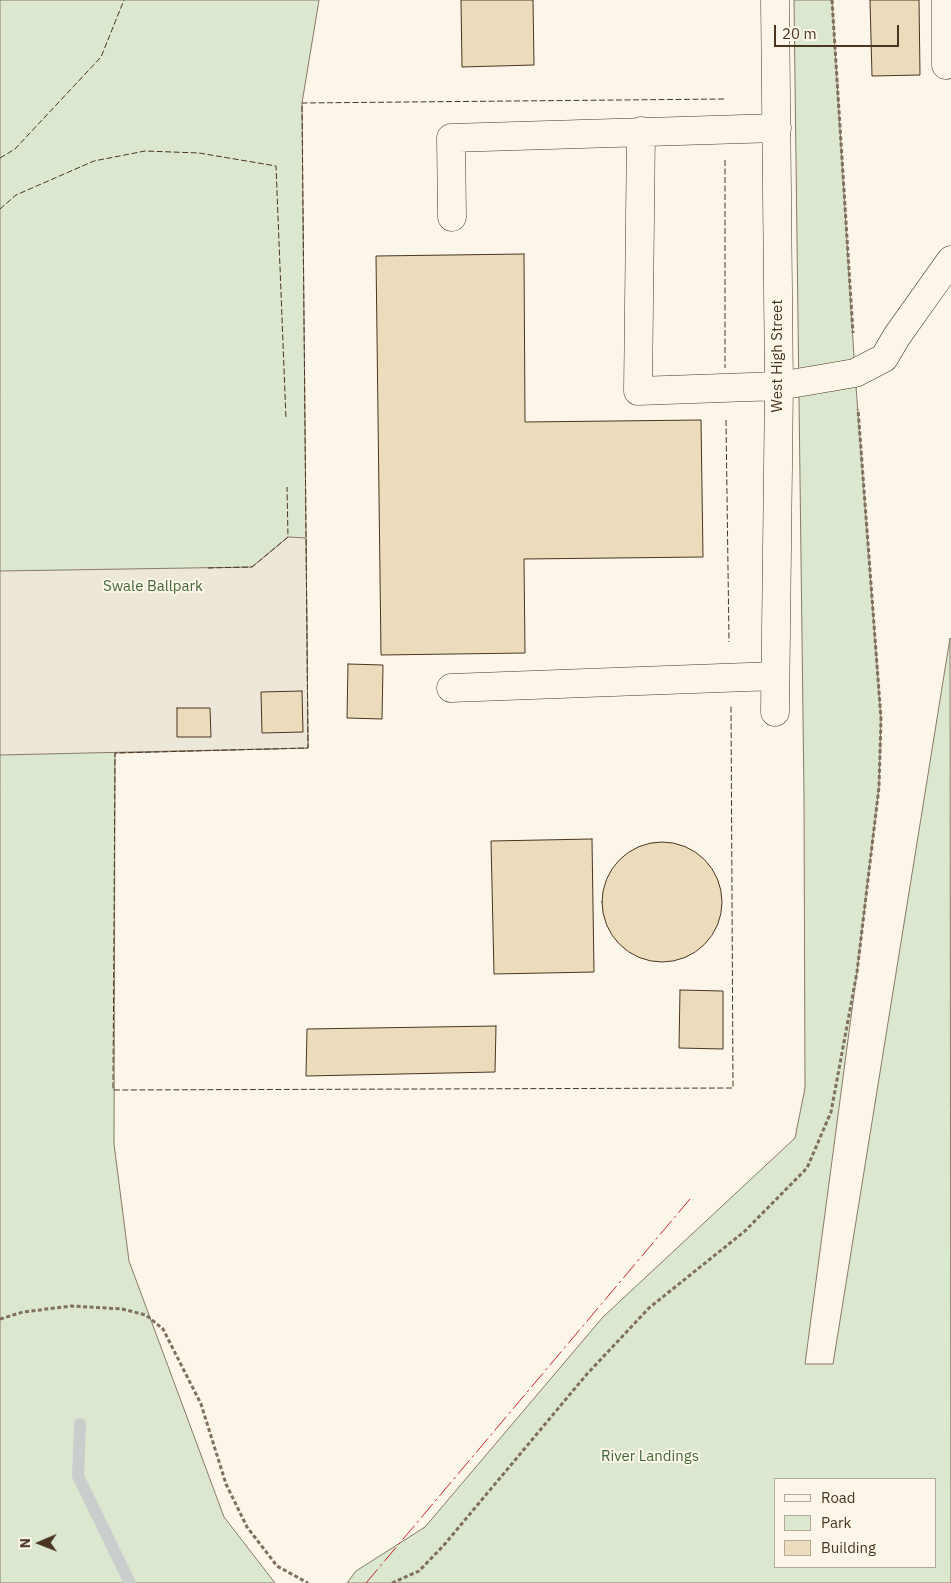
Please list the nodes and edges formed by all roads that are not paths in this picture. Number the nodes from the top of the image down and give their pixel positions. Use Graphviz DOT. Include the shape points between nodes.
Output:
graph roads {
  1 [pos="775,0"];
  2 [pos="946,0"];
  3 [pos="946,64"];
  4 [pos="777,128"];
  5 [pos="641,131"];
  6 [pos="452,217"];
  7 [pos="951,260"];
  8 [pos="778,386"];
  9 [pos="775,676"];
  10 [pos="451,688"];
  11 [pos="775,712"];
  1 -- 4 [label="street, West High Street"];
  2 -- 3 [label="street"];
  4 -- 5 [label="street"];
  4 -- 8 [label="street, West High Street"];
  5 -- 6 [label="street" via="451,138"];
  5 -- 8 [label="street" via="638,391"];
  7 -- 8 [label="street" via="884,358 855,372"];
  8 -- 9 [label="street, West High Street"];
  9 -- 10 [label="street"];
  9 -- 11 [label="street, West High Street"];
}
